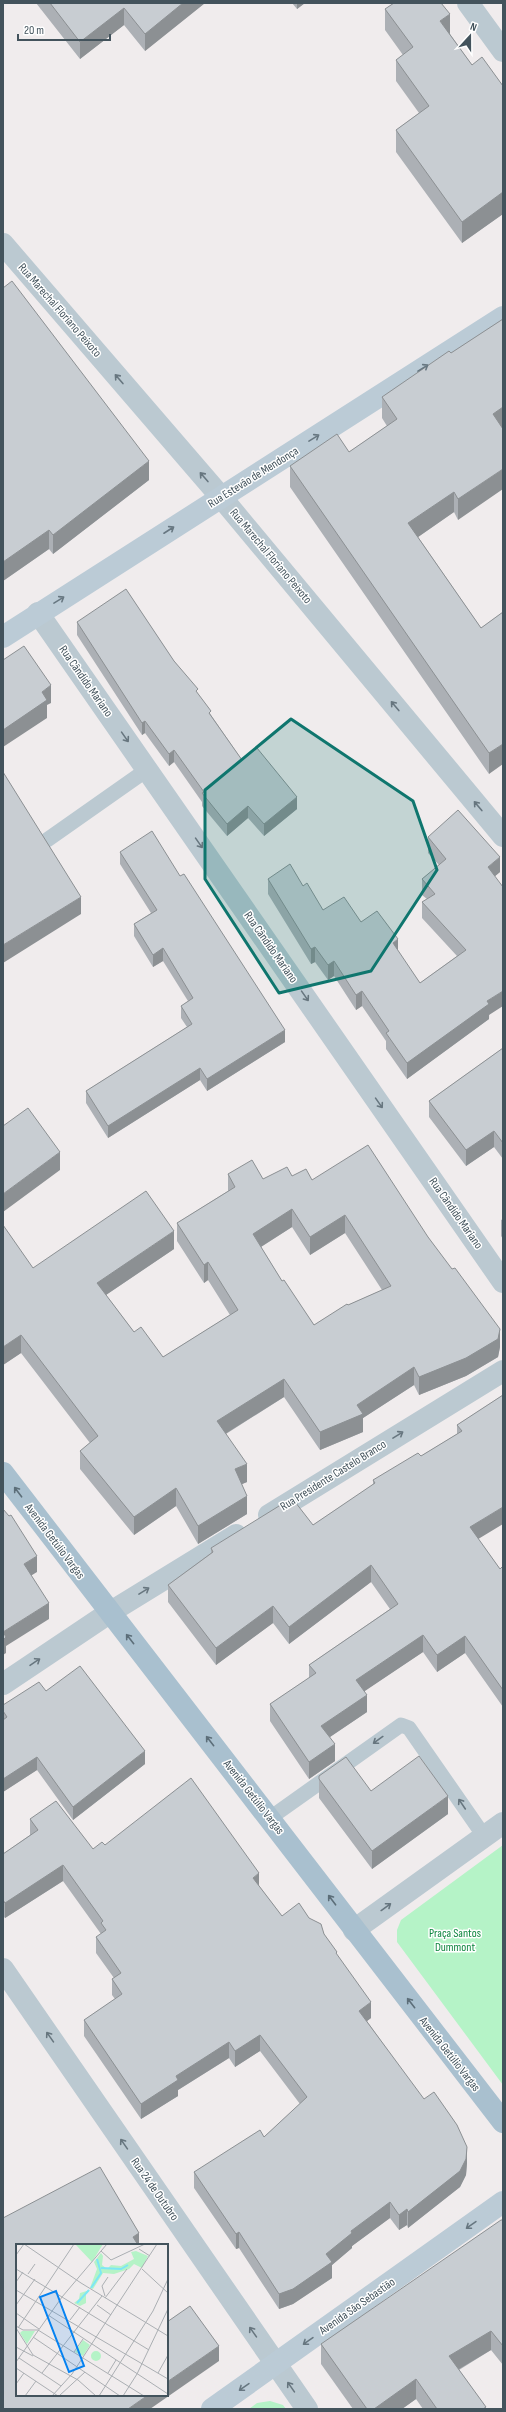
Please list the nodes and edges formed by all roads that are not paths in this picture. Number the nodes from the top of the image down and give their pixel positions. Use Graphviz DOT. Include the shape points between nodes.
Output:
graph roads {
  1 [pos="468,3"];
  2 [pos="503,51"];
  3 [pos="3,244"];
  4 [pos="503,317"];
  5 [pos="221,497"];
  6 [pos="38,613"];
  7 [pos="3,637"];
  8 [pos="148,769"];
  9 [pos="503,836"];
  10 [pos="47,840"];
  11 [pos="503,1282"];
  12 [pos="503,1371"];
  13 [pos="3,1473"];
  14 [pos="109,1613"];
  15 [pos="3,1684"];
  16 [pos="270,1818"];
  17 [pos="503,1823"];
  18 [pos="484,1836"];
  19 [pos="354,1930"];
  20 [pos="3,1969"];
  21 [pos="503,2122"];
  22 [pos="503,2202"];
  23 [pos="275,2364"];
  24 [pos="212,2409"];
  25 [pos="306,2409"];
  1 -- 2 [label="street"];
  5 -- 3 [label="street, Rua Marechal Floriano Peixoto, one-way"];
  5 -- 4 [label="street, Rua Estevão de Mendonça, one-way"];
  6 -- 5 [label="street, Rua Estevão de Mendonça, one-way"];
  9 -- 5 [label="street, Rua Marechal Floriano Peixoto, one-way"];
  6 -- 7 [label="street, Rua Estevão de Mendonça"];
  6 -- 8 [label="street, Rua Cândido Mariano, one-way"];
  8 -- 10 [label="lane"];
  8 -- 11 [label="street, Rua Cândido Mariano, one-way"];
  14 -- 12 [label="street, Rua Presidente Castelo Branco, one-way"];
  14 -- 13 [label="main road, Avenida Getúlio Vargas, one-way"];
  15 -- 14 [label="street, Rua Presidente Castelo Branco, one-way"];
  16 -- 14 [label="main road, Avenida Getúlio Vargas, one-way"];
  18 -- 16 [label="lane, one-way" via="409,1728 401,1725"];
  19 -- 16 [label="main road, Avenida Getúlio Vargas, one-way"];
  17 -- 18 [label="street"];
  19 -- 18 [label="street, one-way"];
  21 -- 19 [label="main road, Avenida Getúlio Vargas, one-way"];
  23 -- 20 [label="street, Rua 24 de Outubro, one-way"];
  22 -- 23 [label="street, Avenida São Sebastião, one-way"];
  23 -- 24 [label="street, Avenida São Sebastião, one-way"];
  25 -- 23 [label="street, Rua 24 de Outubro, one-way"];
}
